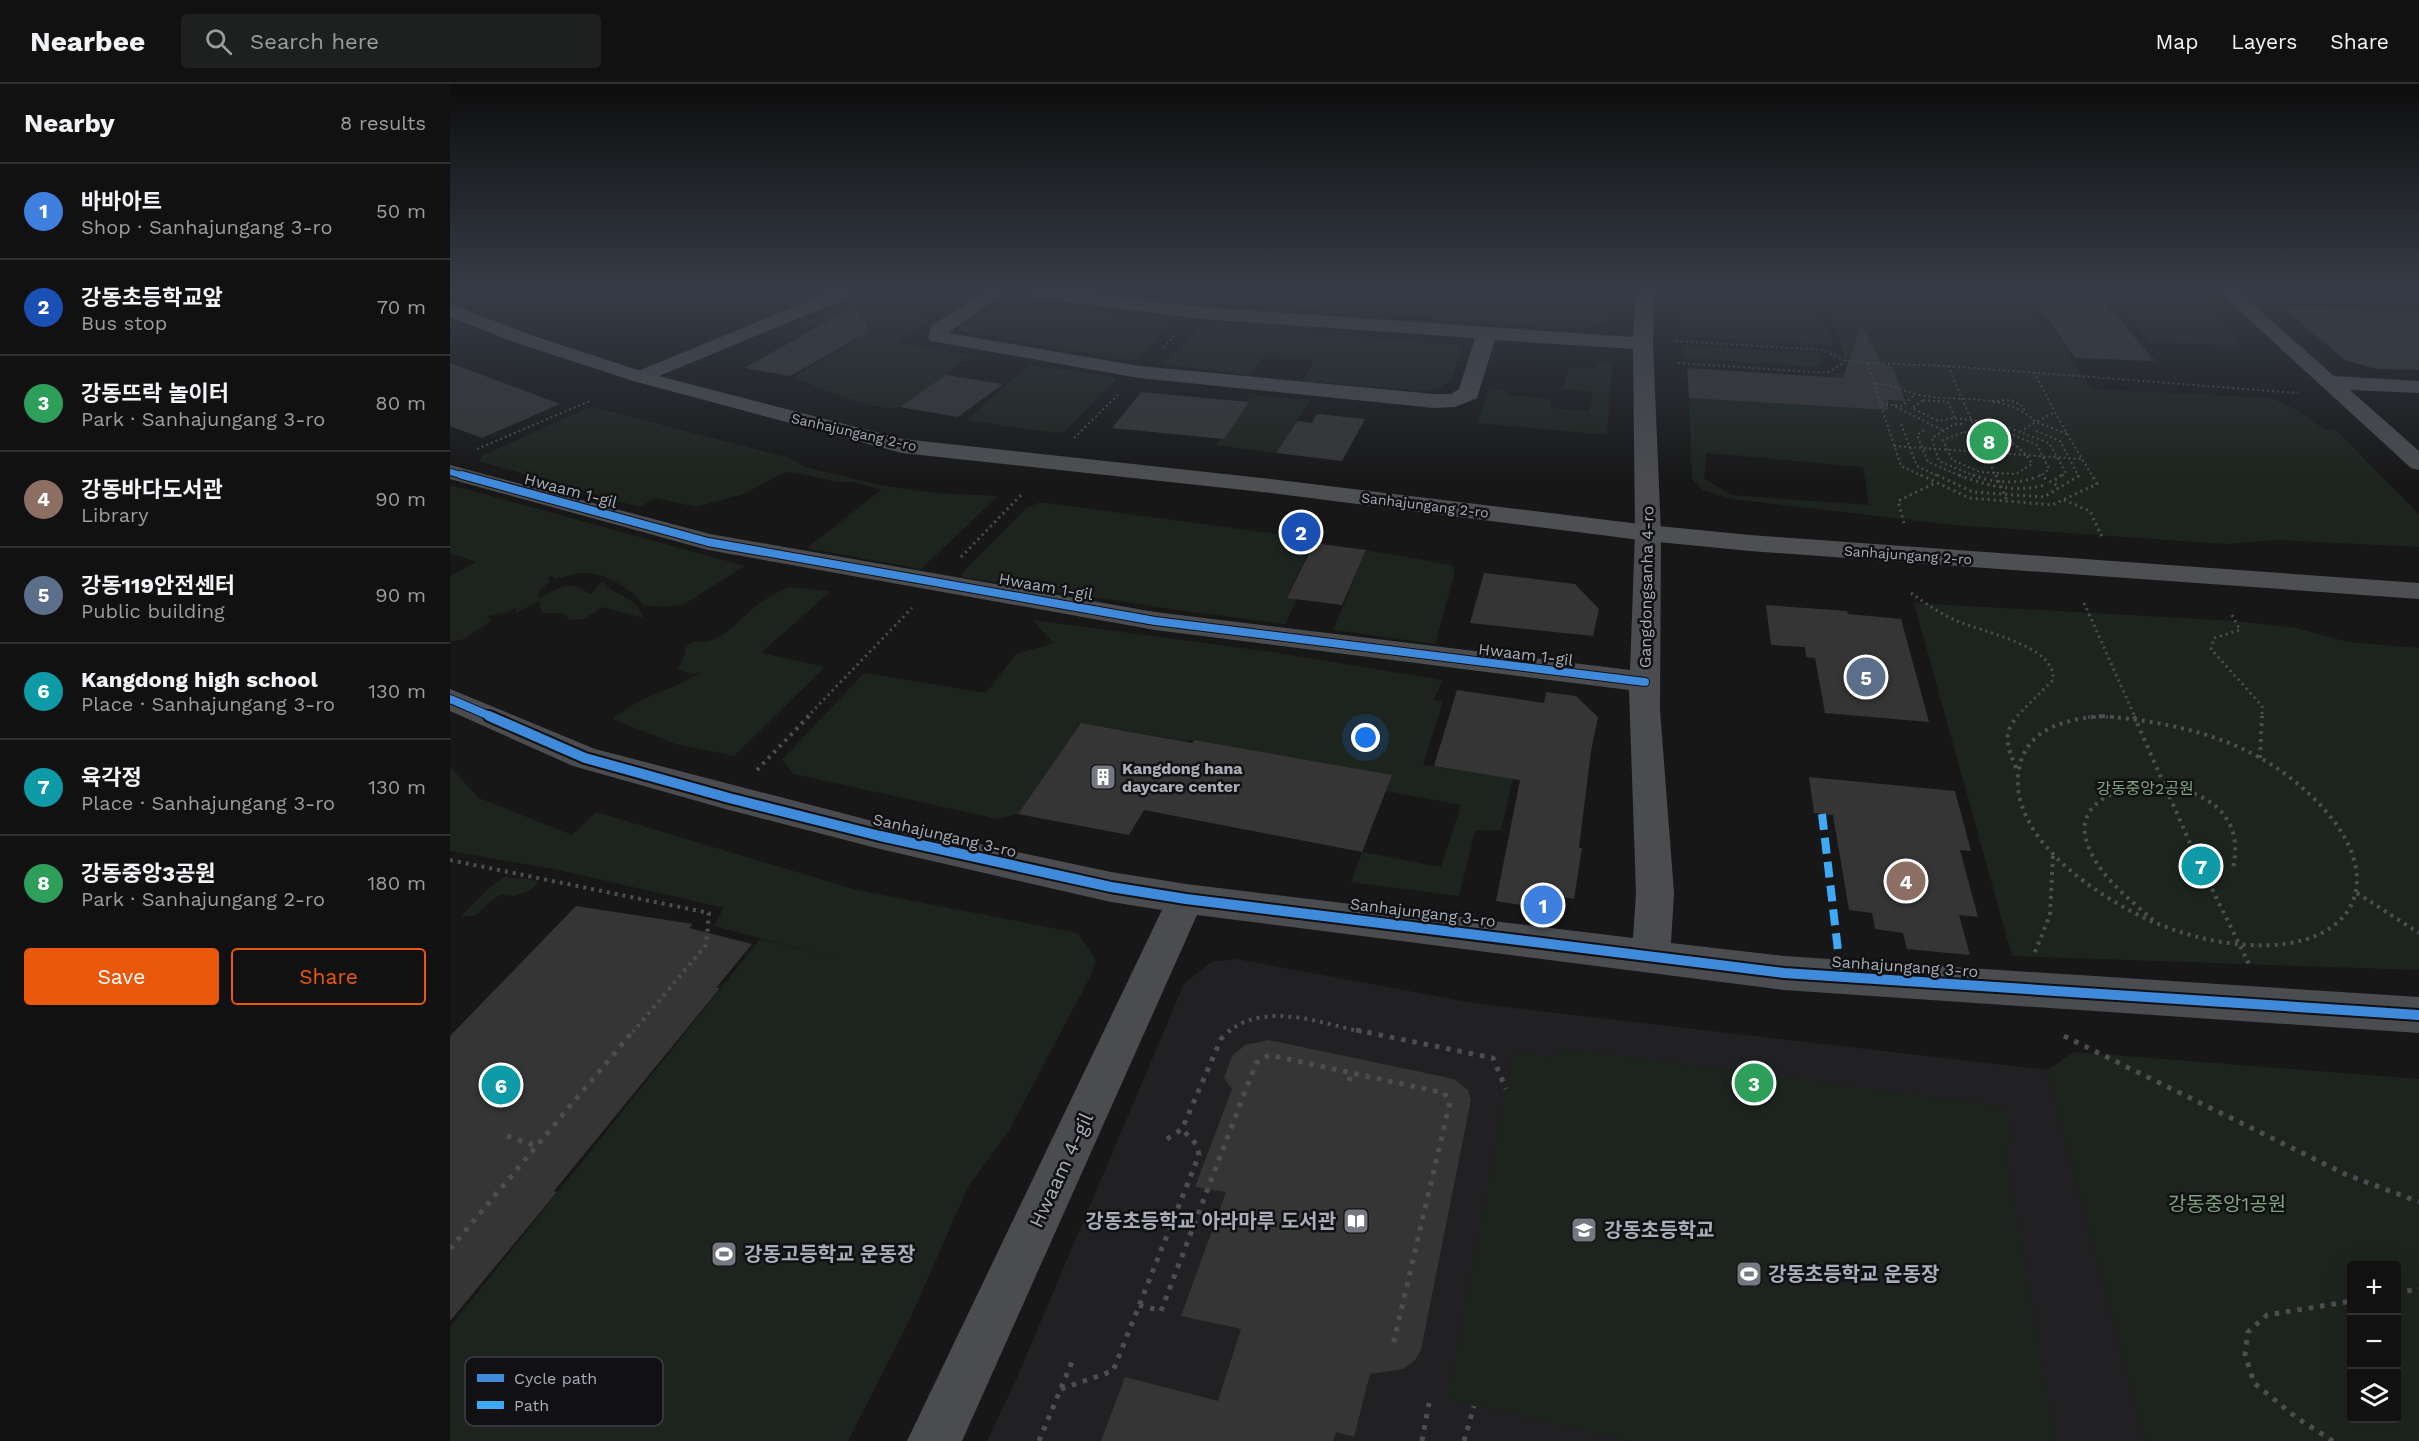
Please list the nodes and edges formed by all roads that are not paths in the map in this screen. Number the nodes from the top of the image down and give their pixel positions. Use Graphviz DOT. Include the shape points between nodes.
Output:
graph roads {
  1 [pos="574,355"];
  2 [pos="692,355"];
  3 [pos="1043,355"];
  4 [pos="1480,355"];
  5 [pos="1643,355"];
  6 [pos="2299,355"];
  7 [pos="640,377"];
  8 [pos="2329,382"];
  9 [pos="2419,387"];
  10 [pos="2419,463"];
  11 [pos="450,472"];
  12 [pos="1648,533"];
  13 [pos="2419,591"];
  14 [pos="1646,682"];
  15 [pos="450,699"];
  16 [pos="1186,899"];
  17 [pos="1651,955"];
  18 [pos="2419,1015"];
  19 [pos="934,1441"];
  1 -- 7 [label="main road, Sanhajungang 2-ro"];
  2 -- 7 [label="street"];
  3 -- 4 [label="street" via="1139,372 1434,401 1455,400 1469,393"];
  5 -- 12 [label="street, Gangdongsanha 4-ro"];
  6 -- 8 [label="street"];
  7 -- 12 [label="main road, Sanhajungang 2-ro" via="902,446 1271,486"];
  8 -- 9 [label="street"];
  8 -- 10 [label="street"];
  11 -- 14 [label="street, Hwaam 1-gil" via="708,542 1155,621"];
  12 -- 13 [label="main road, Sanhajungang 2-ro" via="1880,554"];
  12 -- 14 [label="street, Gangdongsanha 4-ro"];
  14 -- 17 [label="street, Gangdongsanha 4-ro" via="1644,710 1655,893"];
  15 -- 16 [label="street, Sanhajungang 3-ro" via="585,758 729,798 892,839 1111,887"];
  16 -- 17 [label="street, Sanhajungang 3-ro"];
  16 -- 19 [label="street, Hwaam 4-gil"];
  17 -- 18 [label="street, Sanhajungang 3-ro" via="1784,973"];
}
